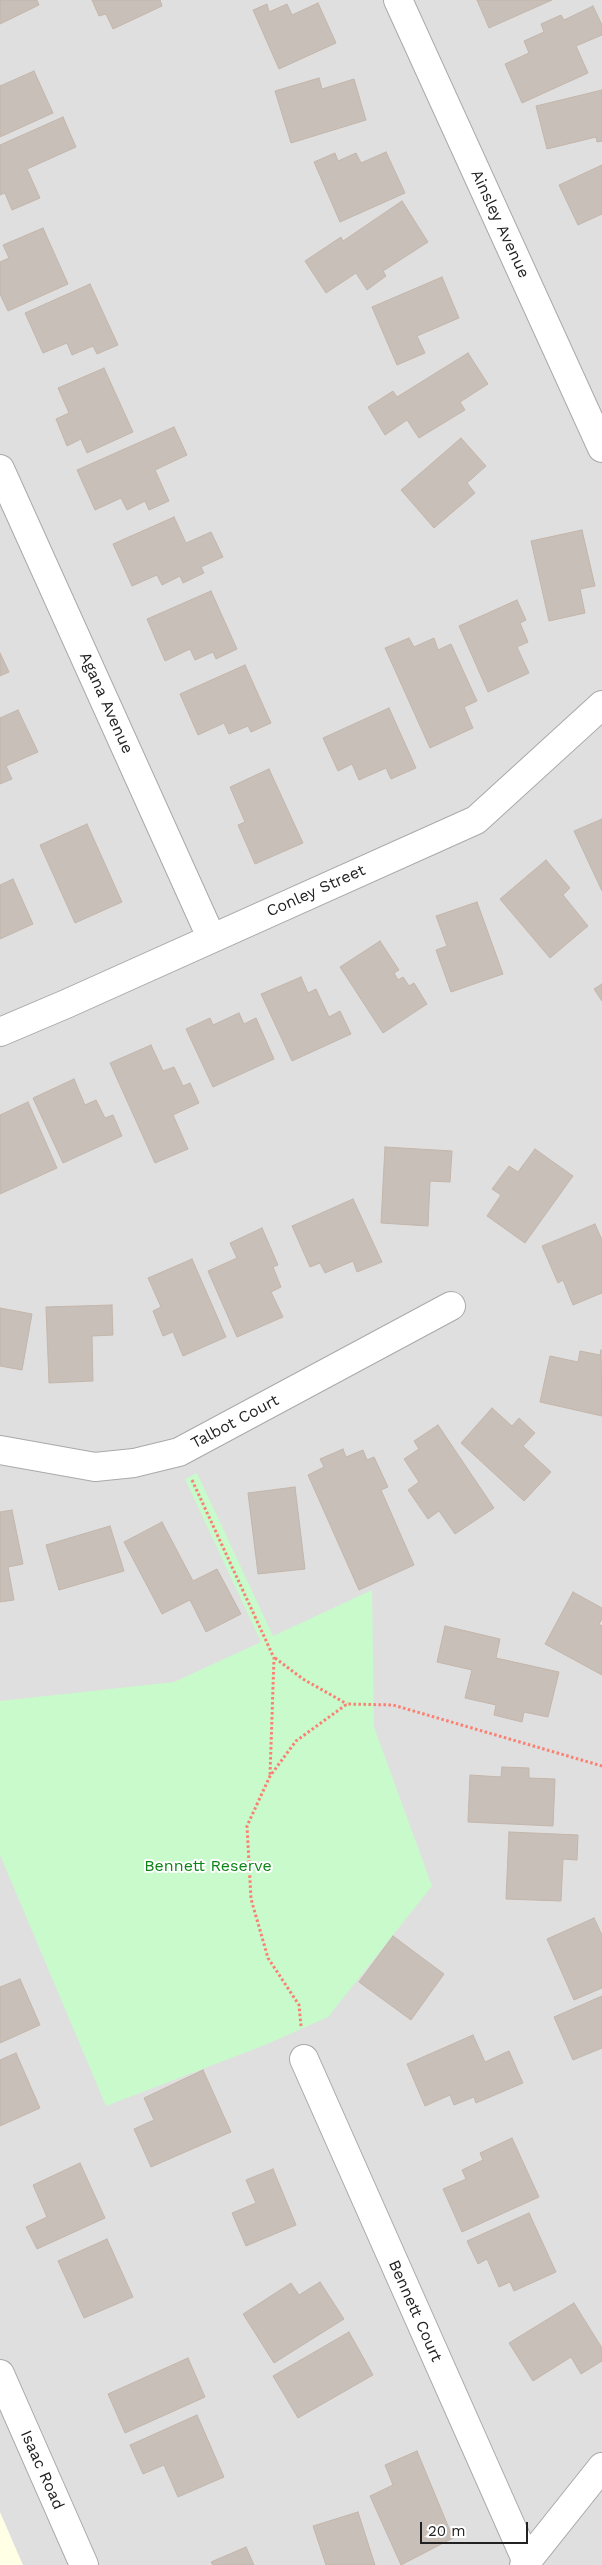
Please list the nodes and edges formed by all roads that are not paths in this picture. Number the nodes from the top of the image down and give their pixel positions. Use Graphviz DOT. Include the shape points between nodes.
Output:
graph roads {
  1 [pos="398,0"];
  2 [pos="602,448"];
  3 [pos="0,469"];
  4 [pos="602,705"];
  5 [pos="212,937"];
  6 [pos="0,1032"];
  7 [pos="451,1306"];
  8 [pos="0,1450"];
  9 [pos="304,2059"];
  10 [pos="0,2374"];
  11 [pos="602,2467"];
  12 [pos="525,2564"];
  13 [pos="84,2565"];
  1 -- 2 [label="street, Ainsley Avenue"];
  3 -- 5 [label="street, Agana Avenue"];
  4 -- 5 [label="street, Conley Street" via="476,820"];
  5 -- 6 [label="street, Conley Street"];
  7 -- 8 [label="street, Talbot Court" via="179,1452 134,1463 95,1467"];
  9 -- 12 [label="street, Bennett Court"];
  10 -- 13 [label="street, Isaac Road"];
  11 -- 12 [label="street"];
}
